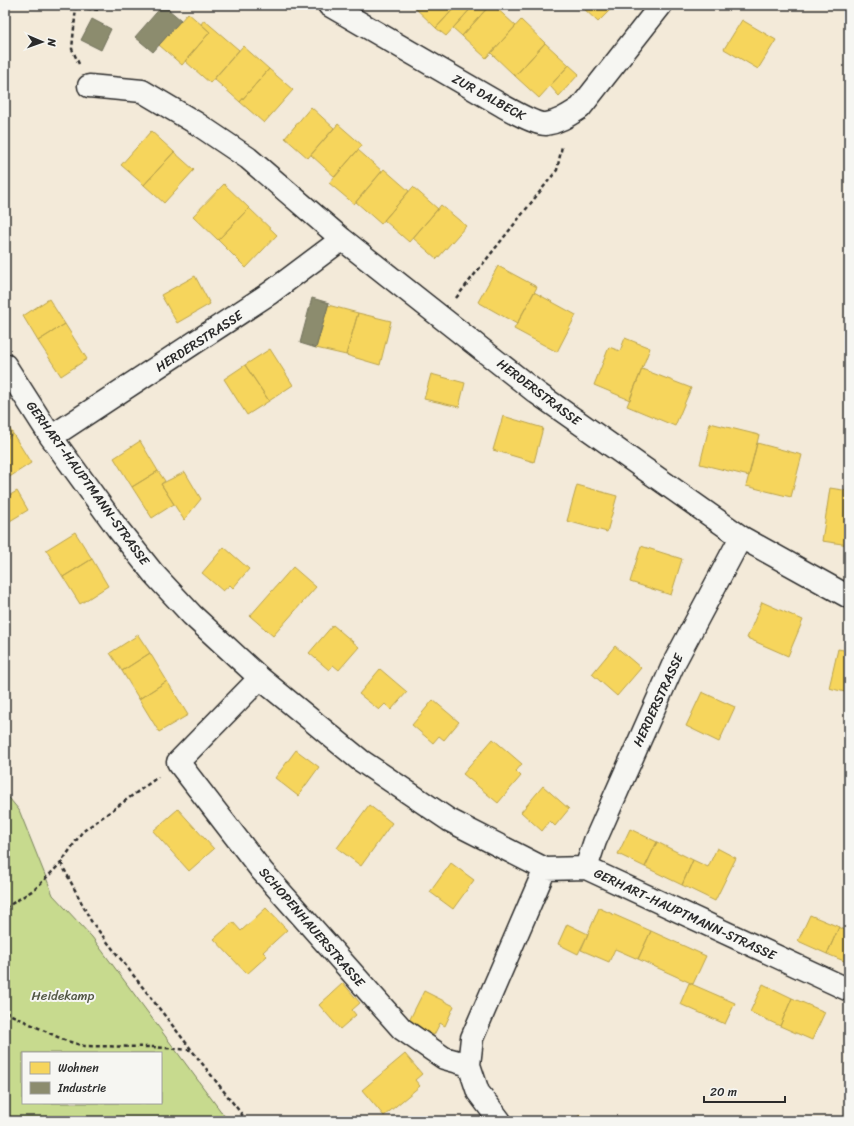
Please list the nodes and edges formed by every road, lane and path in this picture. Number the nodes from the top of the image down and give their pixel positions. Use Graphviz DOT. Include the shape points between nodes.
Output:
graph roads {
  1 [pos="100,5"];
  2 [pos="329,5"];
  3 [pos="661,5"];
  4 [pos="89,86"];
  5 [pos="569,115"];
  6 [pos="342,239"];
  7 [pos="441,317"];
  8 [pos="5,365"];
  9 [pos="51,437"];
  10 [pos="741,537"];
  11 [pos="849,597"];
  12 [pos="260,678"];
  13 [pos="178,762"];
  14 [pos="61,863"];
  15 [pos="586,868"];
  16 [pos="545,869"];
  17 [pos="5,908"];
  18 [pos="849,990"];
  19 [pos="5,1012"];
  20 [pos="192,1050"];
  21 [pos="469,1065"];
  22 [pos="247,1121"];
  23 [pos="500,1121"];
  1 -- 4 [label="path" via="99,10 76,7 72,49"];
  2 -- 5 [label="street, ZUR DALBECK" via="523,117 545,124"];
  3 -- 5 [label="street, ZUR DALBECK" via="580,108"];
  4 -- 6 [label="street, HERDERSTRASSE" via="142,91 196,123 248,158"];
  5 -- 7 [label="path" via="557,170"];
  6 -- 7 [label="street, HERDERSTRASSE"];
  6 -- 9 [label="street, HERDERSTRASSE" via="264,298"];
  7 -- 10 [label="street, HERDERSTRASSE" via="537,393"];
  8 -- 9 [label="street, GERHART-HAUPTMANN-STRASSE"];
  9 -- 12 [label="street, GERHART-HAUPTMANN-STRASSE" via="153,573 192,615"];
  10 -- 11 [label="street, HERDERSTRASSE"];
  10 -- 15 [label="street, HERDERSTRASSE" via="674,663 595,841"];
  12 -- 13 [label="street"];
  12 -- 16 [label="street, GERHART-HAUPTMANN-STRASSE" via="360,760 449,820"];
  13 -- 14 [label="path" via="82,832"];
  13 -- 21 [label="street, SCHOPENHAUERSTRASSE" via="262,871 402,1029 444,1058"];
  14 -- 17 [label="path" via="35,889"];
  14 -- 20 [label="path" via="91,921"];
  15 -- 16 [label="street, GERHART-HAUPTMANN-STRASSE"];
  15 -- 18 [label="street, GERHART-HAUPTMANN-STRASSE"];
  16 -- 21 [label="street" via="472,1038"];
  19 -- 20 [label="path" via="64,1040 84,1046"];
  20 -- 22 [label="path"];
  21 -- 23 [label="street" via="478,1092"];
}
